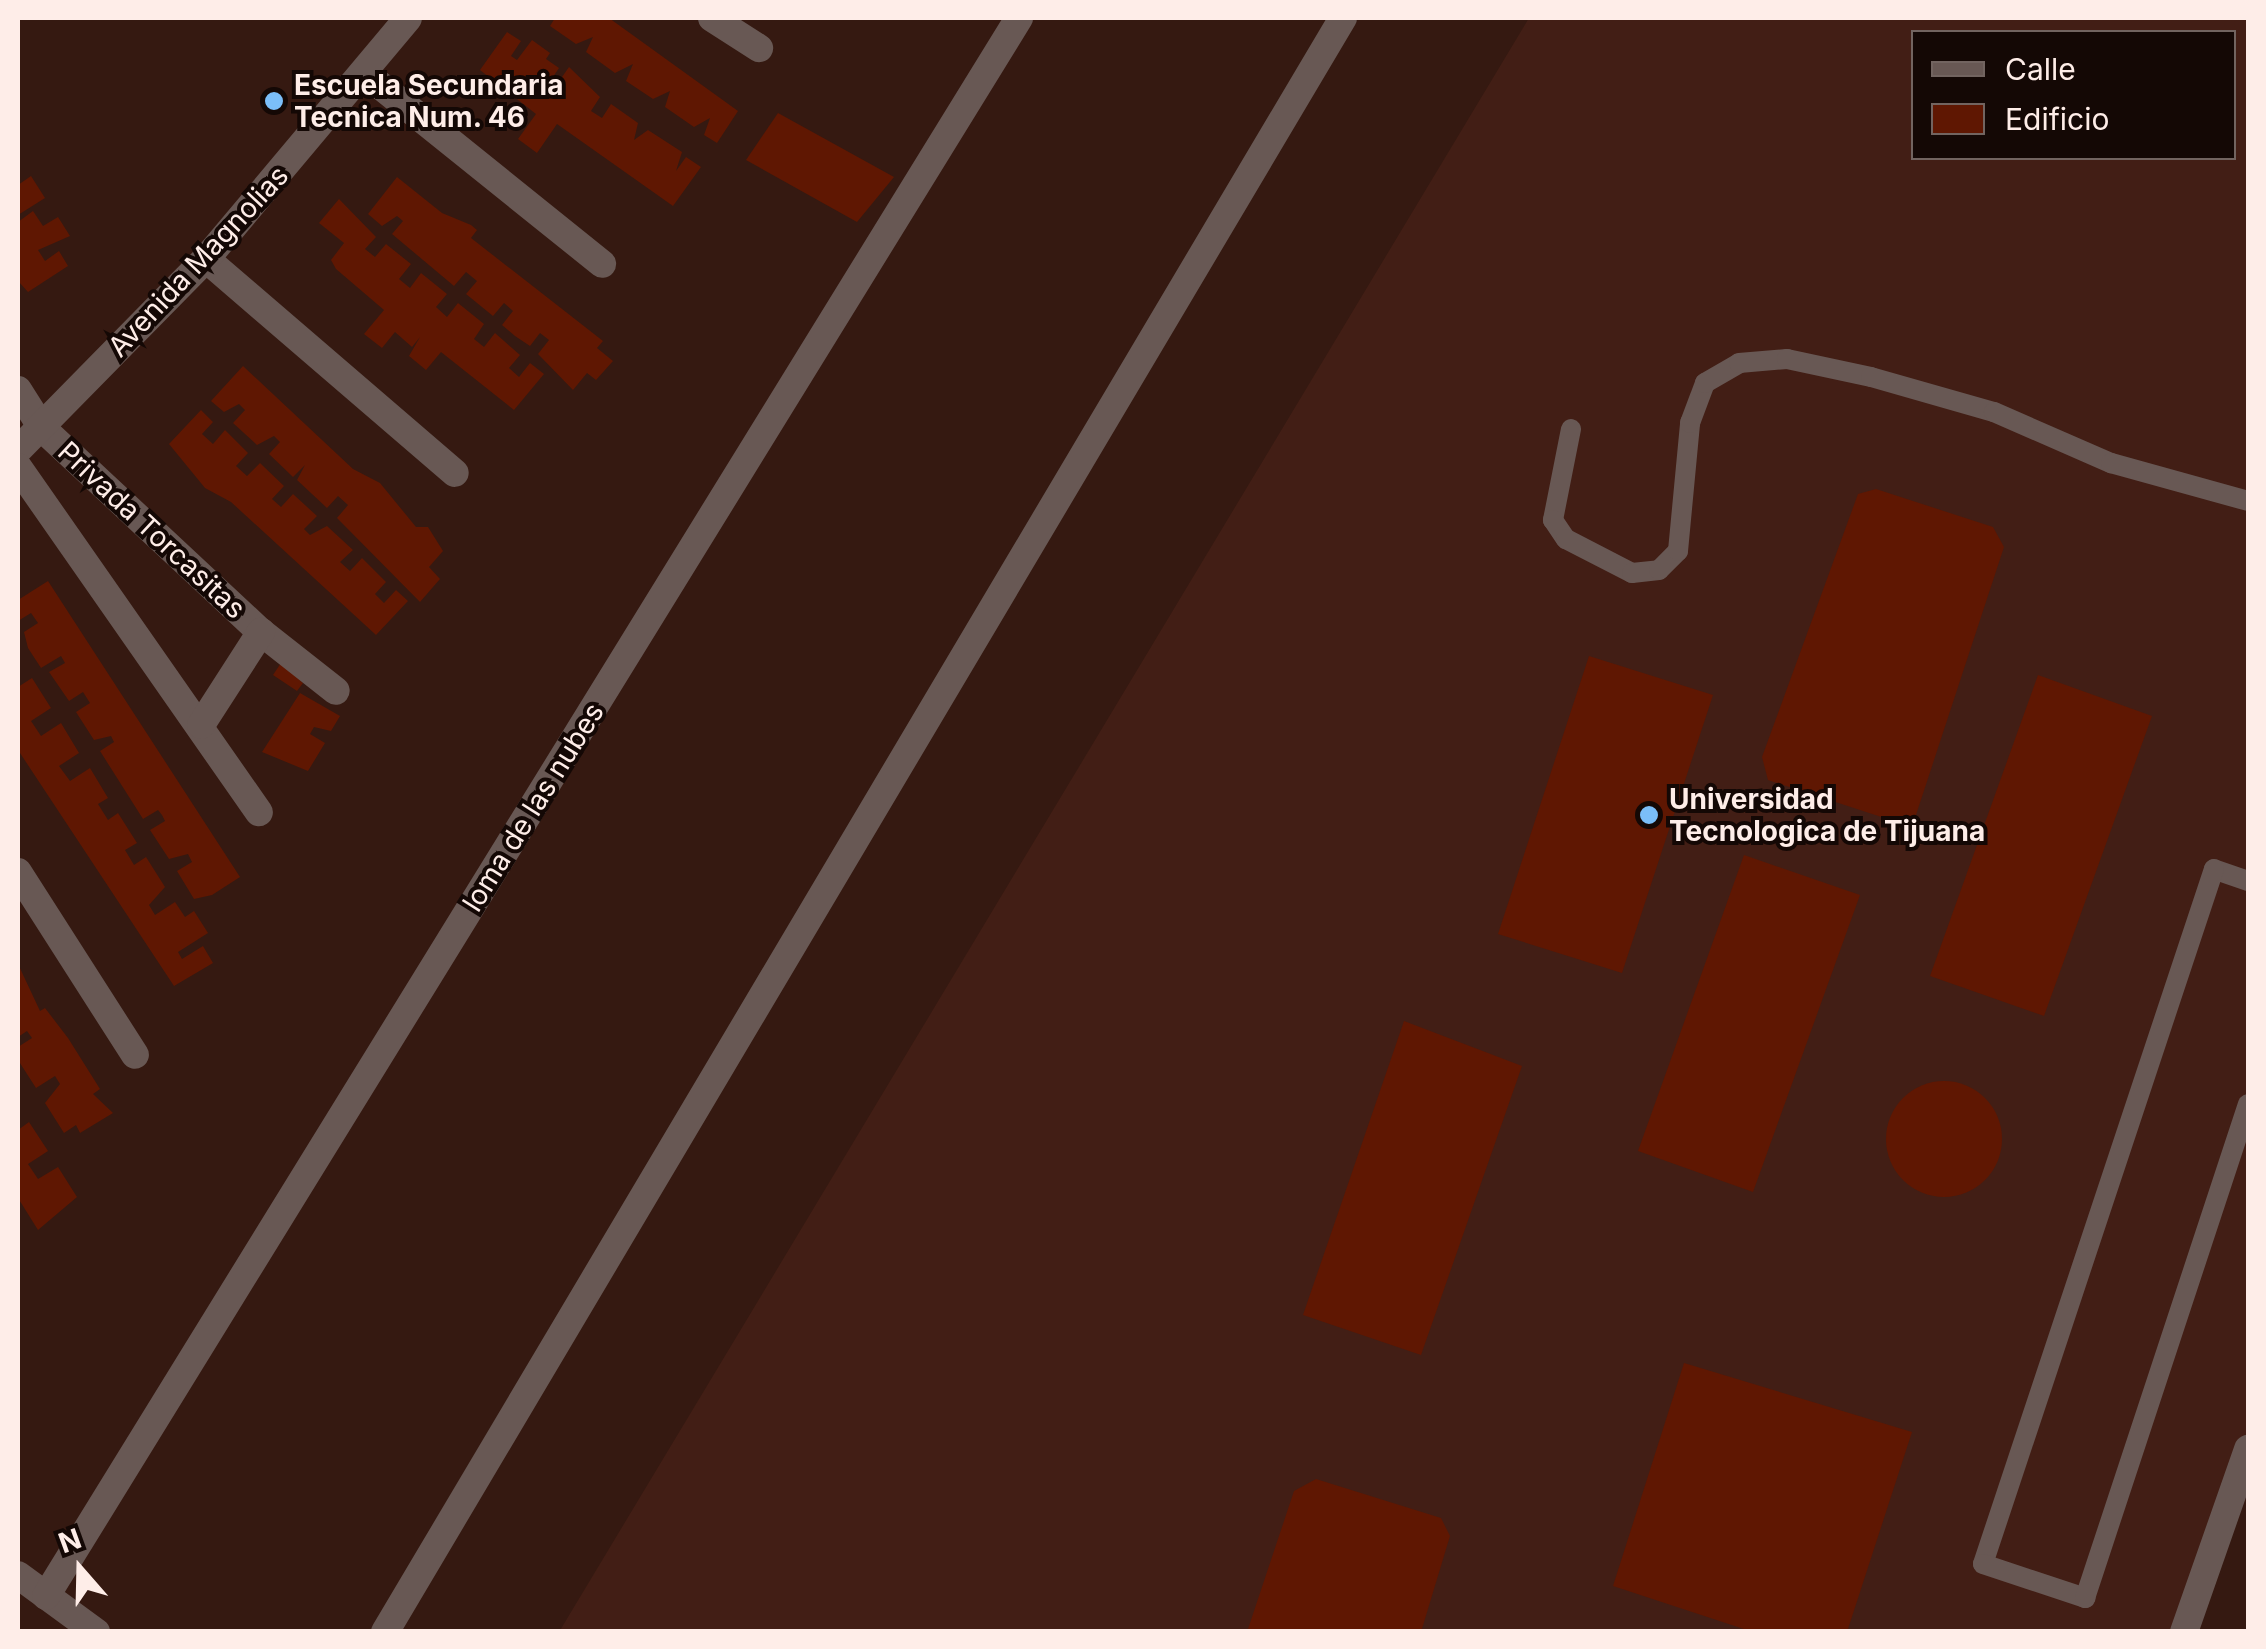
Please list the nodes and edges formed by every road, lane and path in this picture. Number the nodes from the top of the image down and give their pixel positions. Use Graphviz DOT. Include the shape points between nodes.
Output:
graph roads {
  1 [pos="408,18"];
  2 [pos="712,18"];
  3 [pos="1020,18"];
  4 [pos="1344,18"];
  5 [pos="759,48"];
  6 [pos="366,74"];
  7 [pos="206,259"];
  8 [pos="602,264"];
  9 [pos="18,390"];
  10 [pos="42,428"];
  11 [pos="1572,429"];
  12 [pos="18,450"];
  13 [pos="18,466"];
  14 [pos="455,473"];
  15 [pos="2248,502"];
  16 [pos="261,632"];
  17 [pos="336,691"];
  18 [pos="201,725"];
  19 [pos="259,812"];
  20 [pos="18,872"];
  21 [pos="2248,881"];
  22 [pos="135,1055"];
  23 [pos="2248,1104"];
  24 [pos="2248,1449"];
  25 [pos="18,1575"];
  26 [pos="46,1596"];
  27 [pos="96,1632"];
  28 [pos="385,1632"];
  29 [pos="2184,1632"];
  1 -- 6 [label="street, Avenida Magnolias"];
  2 -- 5 [label="street"];
  3 -- 26 [label="street, loma de las nubes"];
  4 -- 28 [label="street"];
  6 -- 7 [label="street, Avenida Magnolias"];
  6 -- 8 [label="street"];
  7 -- 10 [label="street, Avenida Magnolias"];
  7 -- 14 [label="street"];
  9 -- 10 [label="street, Privada Torcasitas"];
  10 -- 12 [label="street, Avenida Magnolias"];
  10 -- 16 [label="street, Privada Torcasitas"];
  11 -- 15 [label="lane" via="1553,520 1566,539 1632,573 1660,570 1678,550 1690,423 1705,383 1739,363 1787,360 1871,377 1994,412 2111,463"];
  13 -- 18 [label="street, Privada Torcasitas"];
  16 -- 17 [label="street, Privada Torcasitas"];
  16 -- 18 [label="street, Privada Torcasitas"];
  18 -- 19 [label="street, Privada Torcasitas"];
  20 -- 22 [label="street"];
  21 -- 23 [label="lane" via="2214,869 1983,1564 2085,1598"];
  24 -- 29 [label="street"];
  25 -- 26 [label="street"];
  26 -- 27 [label="street"];
}
